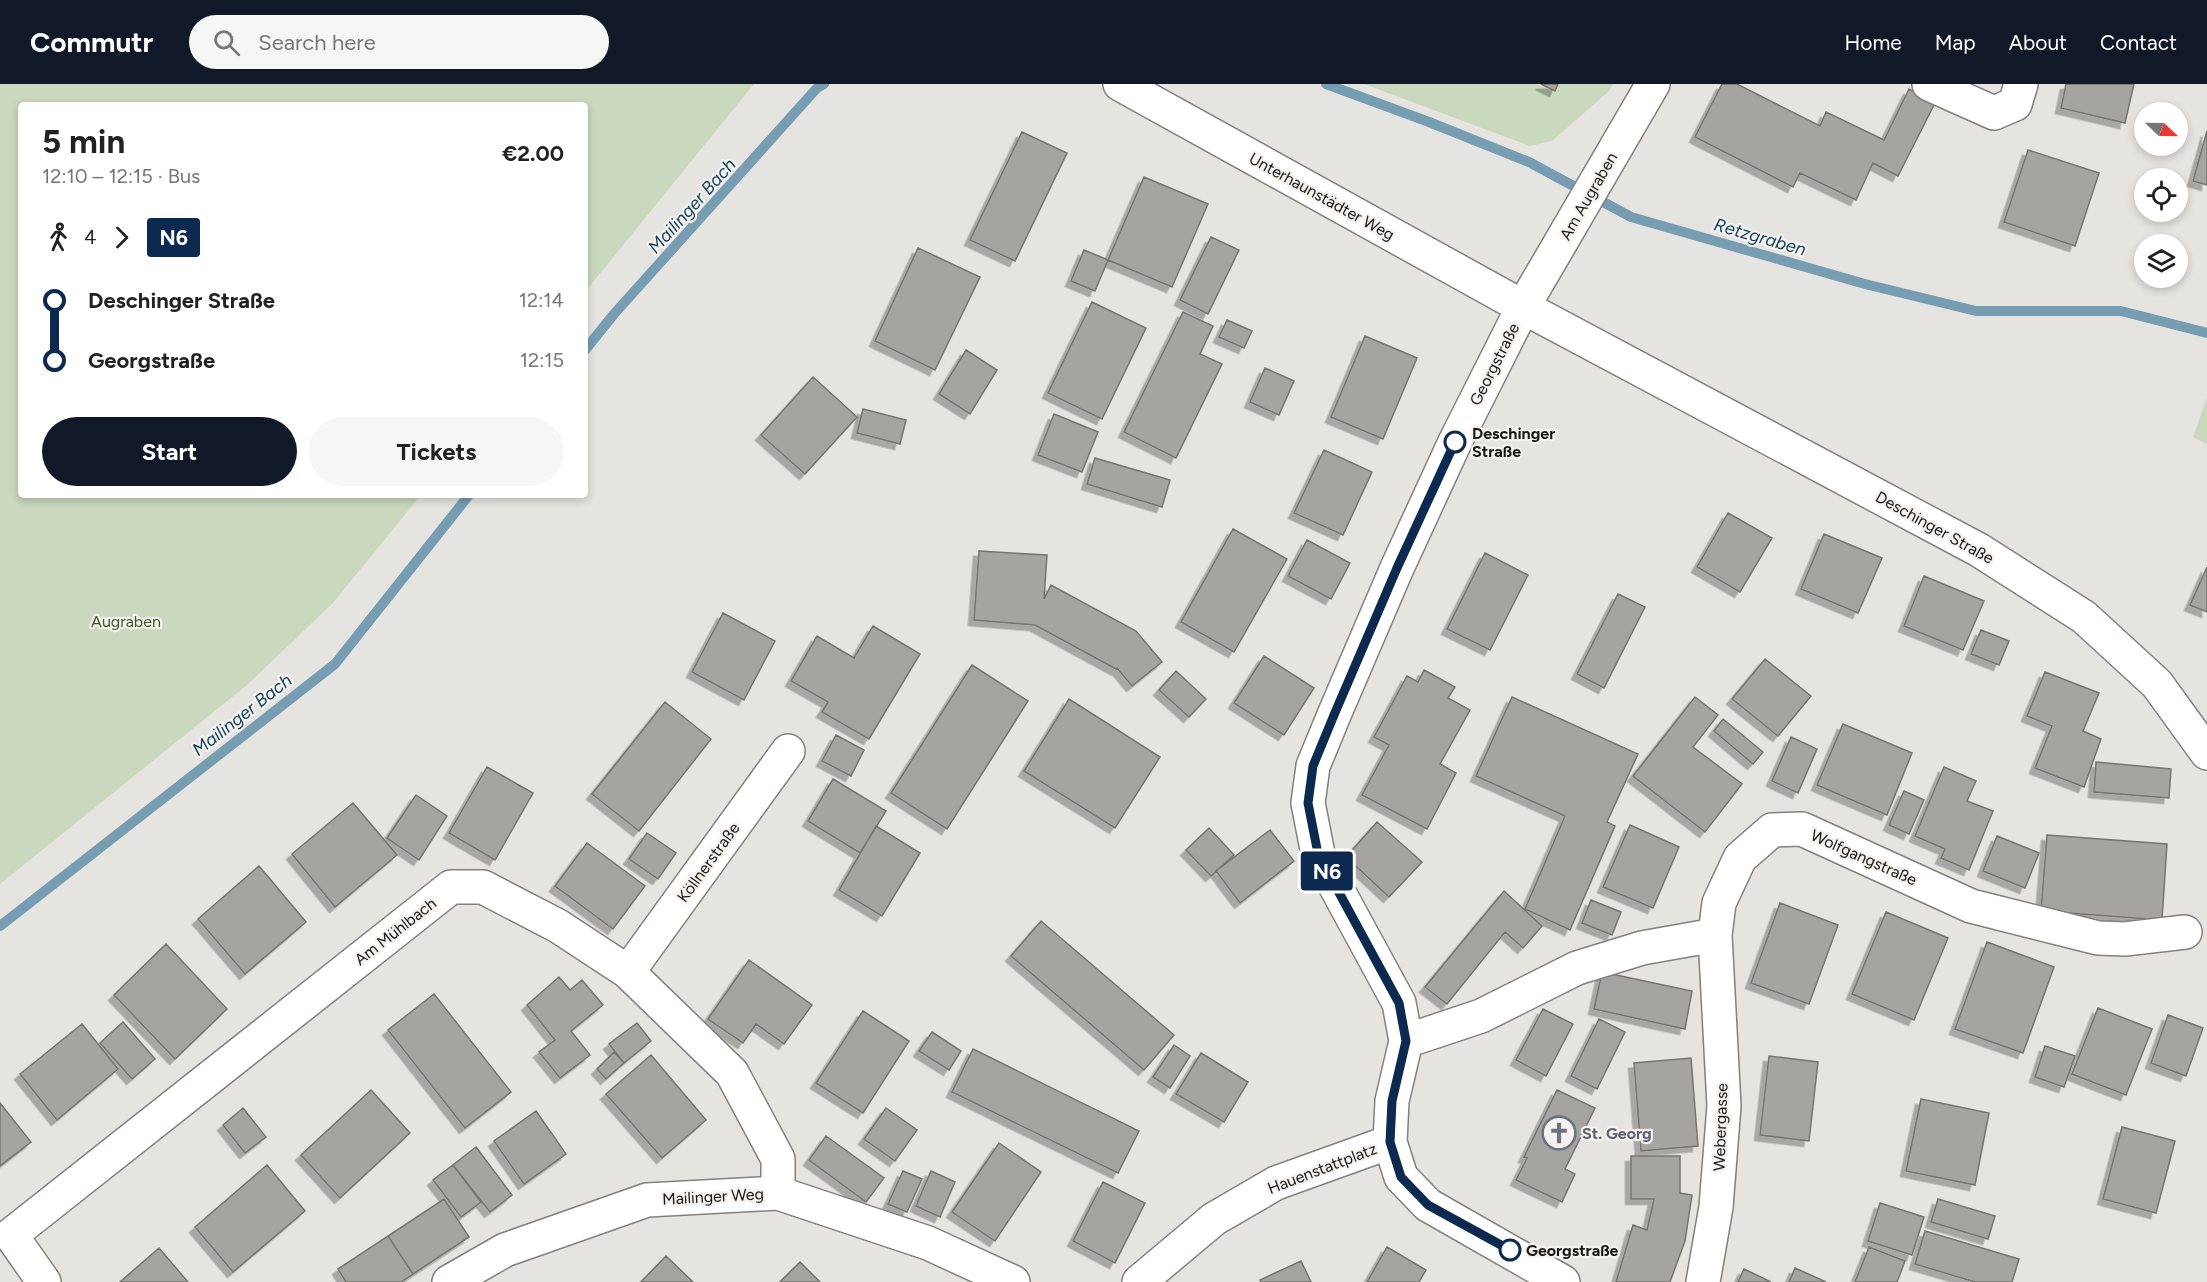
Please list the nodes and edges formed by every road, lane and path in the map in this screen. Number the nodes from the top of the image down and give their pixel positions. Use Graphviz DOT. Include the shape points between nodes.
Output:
graph roads {
  1 [pos="1120,84"];
  2 [pos="1653,84"];
  3 [pos="1929,84"];
  4 [pos="2021,84"];
  5 [pos="1523,307"];
  6 [pos="788,751"];
  7 [pos="2207,753"];
  8 [pos="2185,932"];
  9 [pos="1715,934"];
  10 [pos="628,972"];
  11 [pos="1406,1041"];
  12 [pos="1390,1142"];
  13 [pos="778,1193"];
  14 [pos="44,1282"];
  15 [pos="449,1282"];
  16 [pos="1013,1282"];
  17 [pos="1139,1282"];
  18 [pos="1563,1282"];
  19 [pos="1703,1282"];
  1 -- 5 [label="street, Unterhaunstädter Weg"];
  2 -- 5 [label="street, Am Augraben"];
  3 -- 4 [label="street" via="1994,113 2015,104"];
  5 -- 7 [label="street, Deschinger Straße" via="1979,550 2084,617 2157,684"];
  5 -- 11 [label="street, Georgstraße" via="1397,568 1313,766 1308,803 1318,854 1399,1003"];
  6 -- 10 [label="street, Köllnerstraße"];
  8 -- 9 [label="street, Wolfgangstraße" via="2098,938 1971,906 1802,829 1772,830 1740,858 1719,903"];
  9 -- 11 [label="street" via="1642,948 1577,968 1481,1016"];
  9 -- 19 [label="street, Webergasse" via="1724,1106 1716,1207"];
  10 -- 13 [label="street, Am Mühlbach" via="732,1073 778,1159"];
  10 -- 14 [label="street, Am Mühlbach" via="558,926 483,887 451,886 10,1235"];
  11 -- 12 [label="street, Georgstraße" via="1392,1101"];
  12 -- 17 [label="street, Hauenstattplatz" via="1276,1183 1214,1220"];
  12 -- 18 [label="street, Georgstraße" via="1401,1177 1428,1205"];
  13 -- 15 [label="street, Mailinger Weg" via="647,1200 505,1250"];
  13 -- 16 [label="street, Mailinger Weg" via="928,1243"];
}
